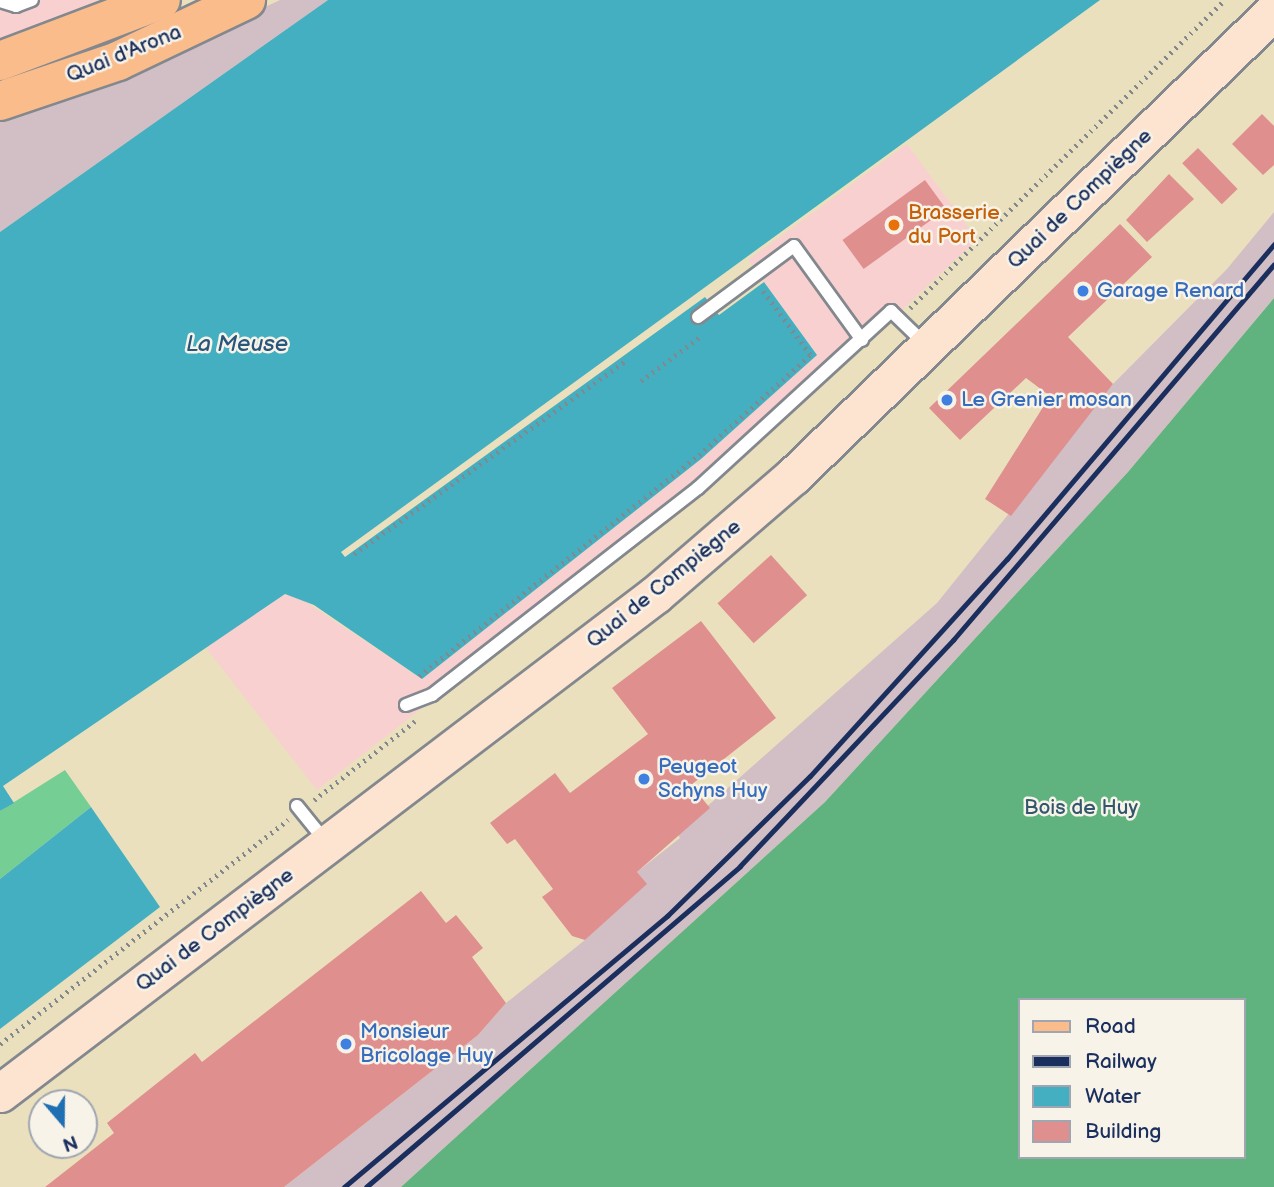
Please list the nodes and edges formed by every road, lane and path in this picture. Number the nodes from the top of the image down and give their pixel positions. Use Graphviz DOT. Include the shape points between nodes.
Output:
graph roads {
  1 [pos="32,0"];
  2 [pos="161,0"];
  3 [pos="246,0"];
  4 [pos="0,1"];
  5 [pos="1274,11"];
  6 [pos="0,61"];
  7 [pos="0,101"];
  8 [pos="751,298"];
  9 [pos="698,317"];
  10 [pos="707,331"];
  11 [pos="862,340"];
  12 [pos="928,347"];
  13 [pos="627,360"];
  14 [pos="640,381"];
  15 [pos="354,554"];
  16 [pos="419,676"];
  17 [pos="407,705"];
  18 [pos="297,806"];
  19 [pos="328,845"];
  20 [pos="0,1093"];
  1 -- 4 [label="lane" via="16,6"];
  2 -- 6 [label="main road, Quai d'Arona"];
  3 -- 7 [label="main road, Quai d'Arona" via="118,61"];
  5 -- 12 [label="main road, Quai de Compiègne"];
  8 -- 16 [label="path" via="762,290 810,355 699,455"];
  9 -- 11 [label="lane" via="794,246"];
  10 -- 14 [label="path"];
  11 -- 12 [label="lane" via="891,311"];
  11 -- 17 [label="lane" via="698,488 432,695"];
  12 -- 19 [label="main road, Quai de Compiègne" via="656,595"];
  13 -- 15 [label="path"];
  18 -- 19 [label="lane"];
  19 -- 20 [label="main road, Quai de Compiègne"];
}
